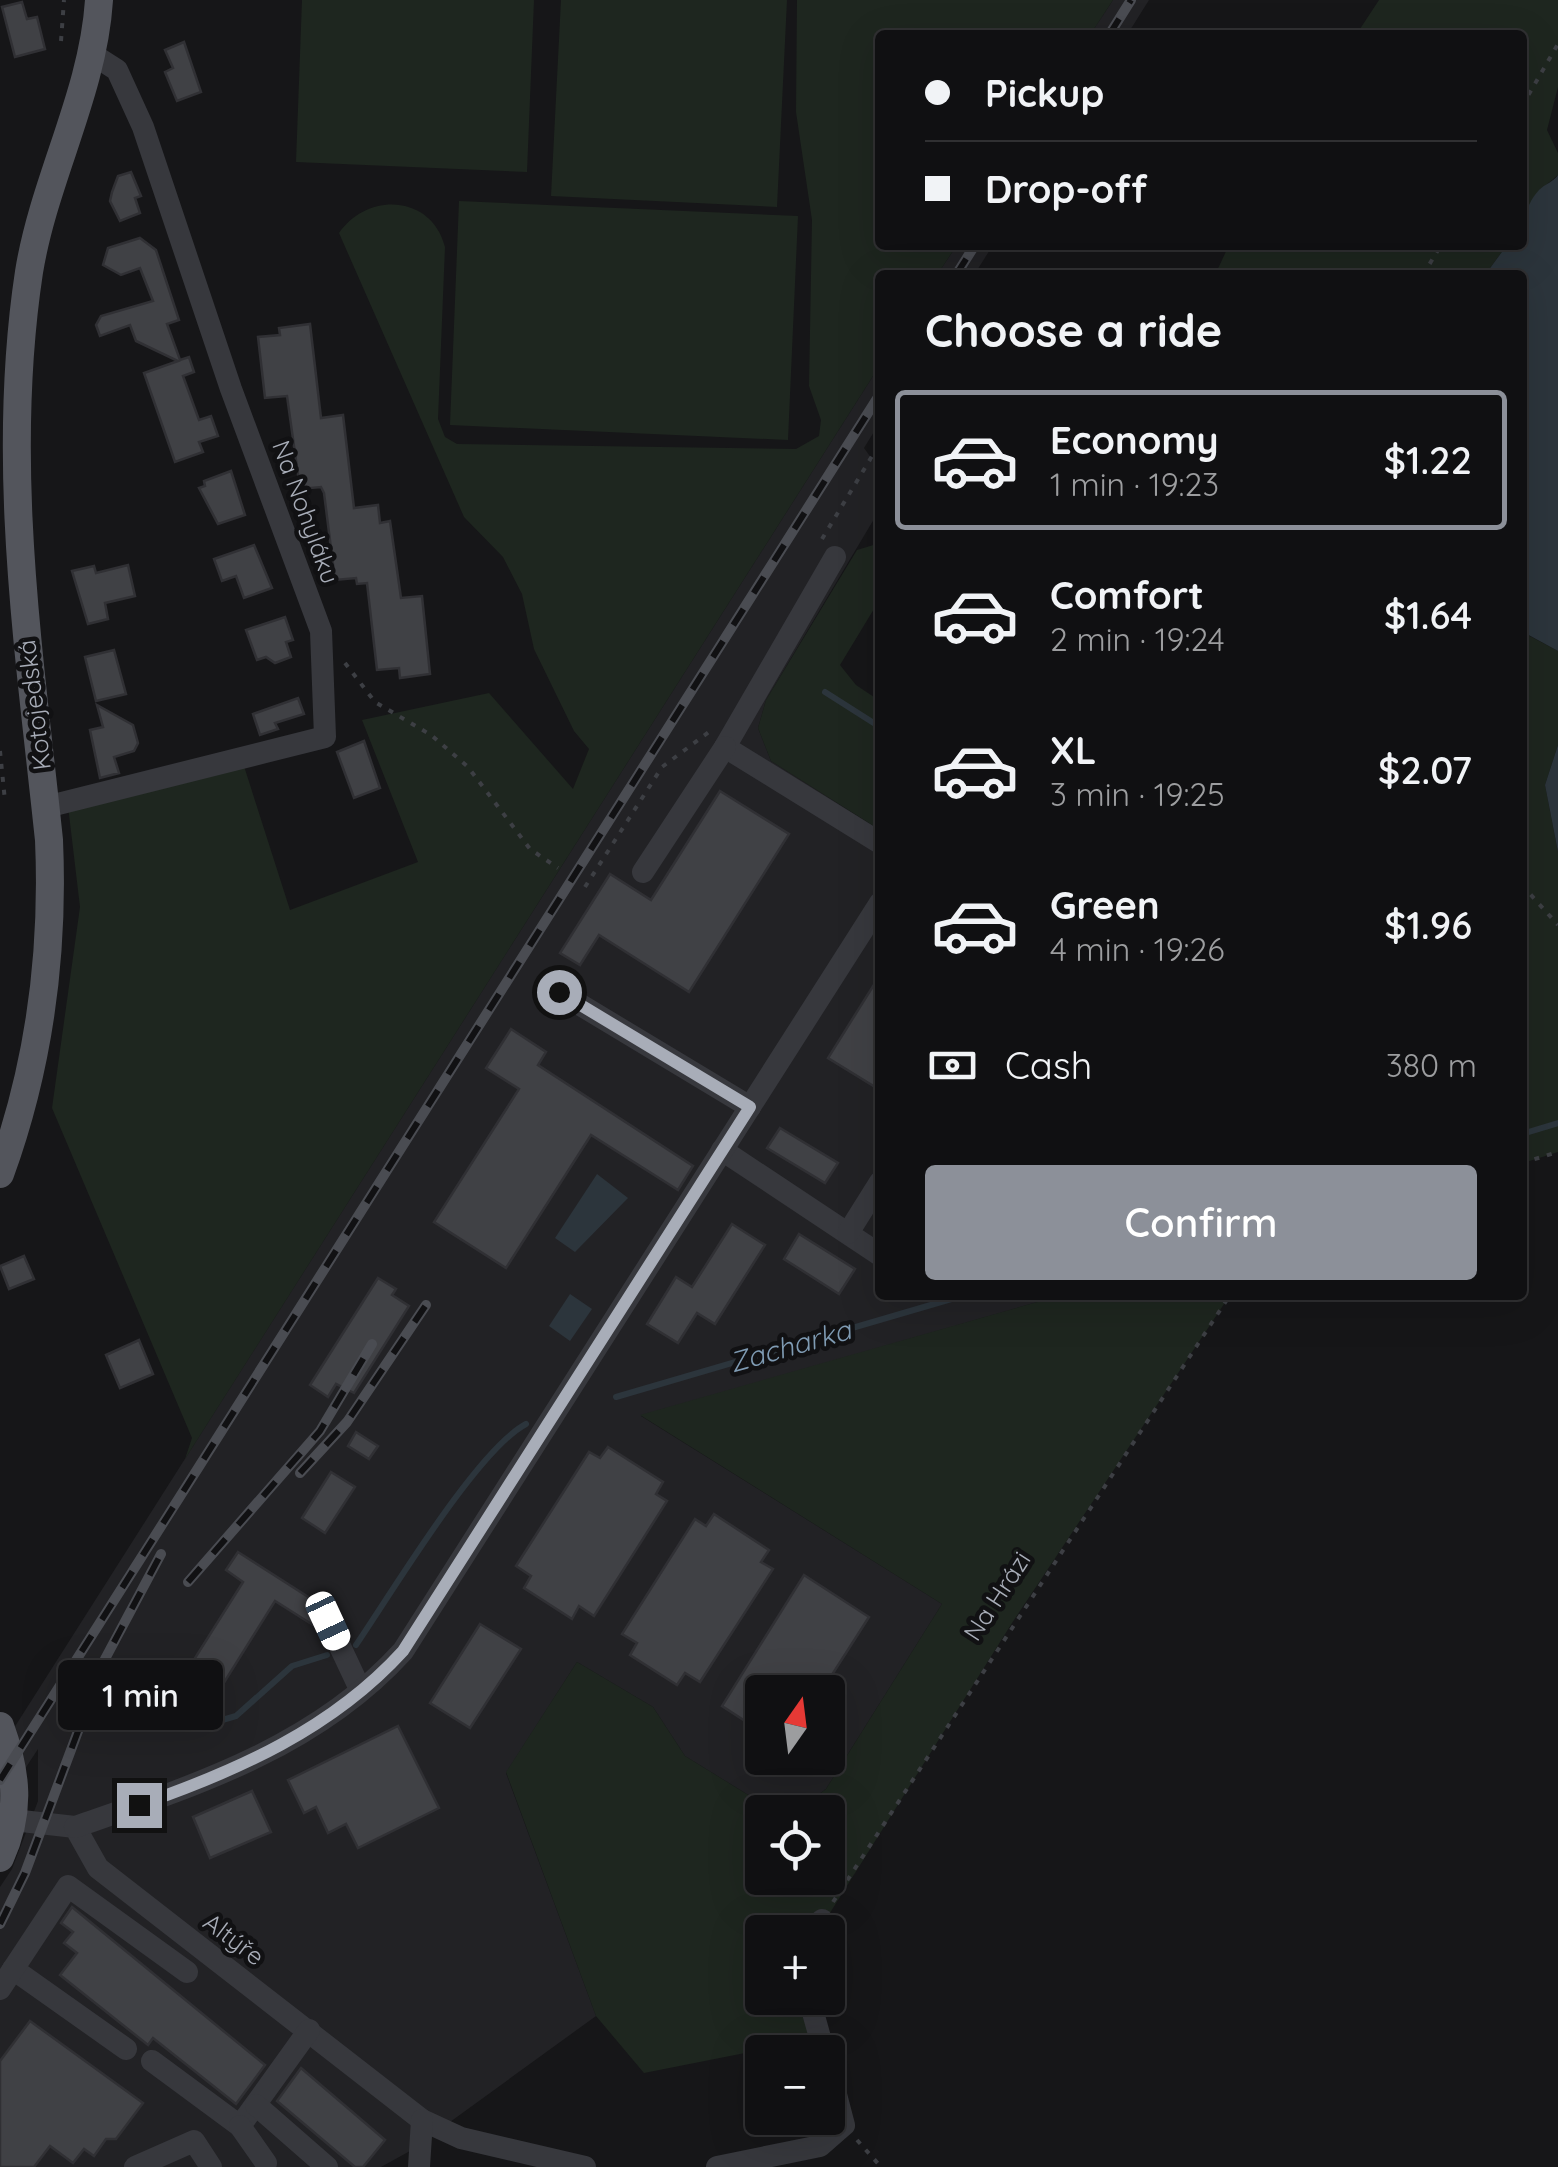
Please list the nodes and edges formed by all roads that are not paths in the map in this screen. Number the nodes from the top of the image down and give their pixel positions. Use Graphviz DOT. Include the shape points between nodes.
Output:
graph roads {
  1 [pos="99,0"];
  2 [pos="92,54"];
  3 [pos="8,524"];
  4 [pos="828,548"];
  5 [pos="721,736"];
  6 [pos="46,807"];
  7 [pos="875,840"];
  8 [pos="643,872"];
  9 [pos="875,912"];
  10 [pos="559,992"];
  11 [pos="750,1107"];
  12 [pos="722,1150"];
  13 [pos="0,1174"];
  14 [pos="875,1190"];
  15 [pos="848,1233"];
  16 [pos="875,1251"];
  17 [pos="328,1621"];
  18 [pos="360,1689"];
  19 [pos="0,1726"];
  20 [pos="14,1820"];
  21 [pos="74,1828"];
  22 [pos="0,1858"];
  23 [pos="14,1969"];
  24 [pos="187,1972"];
  25 [pos="0,1989"];
  26 [pos="310,2030"];
  27 [pos="126,2049"];
  28 [pos="152,2061"];
  29 [pos="256,2105"];
  30 [pos="422,2120"];
  31 [pos="240,2126"];
  32 [pos="833,2135"];
  33 [pos="266,2164"];
  34 [pos="135,2167"];
  35 [pos="211,2167"];
  36 [pos="327,2167"];
  37 [pos="419,2167"];
  38 [pos="586,2167"];
  39 [pos="717,2167"];
  1 -- 2 [label="main road, Kotojedská"];
  2 -- 3 [label="main road, Kotojedská" via="30,272"];
  2 -- 6 [label="street, Na Nohyláku" via="117,70 144,127 320,631 325,737"];
  3 -- 6 [label="main road, Kotojedská"];
  4 -- 5 [label="street"];
  5 -- 7 [label="street"];
  5 -- 8 [label="street"];
  6 -- 13 [label="main road, Kotojedská" via="50,891 39,1030"];
  9 -- 11 [label="street"];
  10 -- 11 [label="street"];
  11 -- 12 [label="street"];
  12 -- 15 [label="street"];
  12 -- 18 [label="street" via="403,1651"];
  14 -- 15 [label="street"];
  15 -- 16 [label="street"];
  17 -- 18 [label="street"];
  18 -- 21 [label="street" via="301,1737 204,1782"];
  19 -- 20 [label="main road" via="15,1778"];
  20 -- 21 [label="street"];
  20 -- 22 [label="main road"];
  21 -- 26 [label="street, Altýře" via="98,1868"];
  23 -- 24 [label="street" via="68,1886"];
  23 -- 25 [label="street"];
  23 -- 27 [label="street"];
  26 -- 29 [label="street"];
  26 -- 30 [label="street, Altýře"];
  28 -- 31 [label="street"];
  29 -- 31 [label="street"];
  29 -- 36 [label="street"];
  30 -- 37 [label="street"];
  30 -- 38 [label="street, Altýře" via="461,2138"];
  31 -- 33 [label="street"];
  32 -- 39 [label="street" via="820,2146"];
  34 -- 35 [label="street" via="194,2141"];
}
